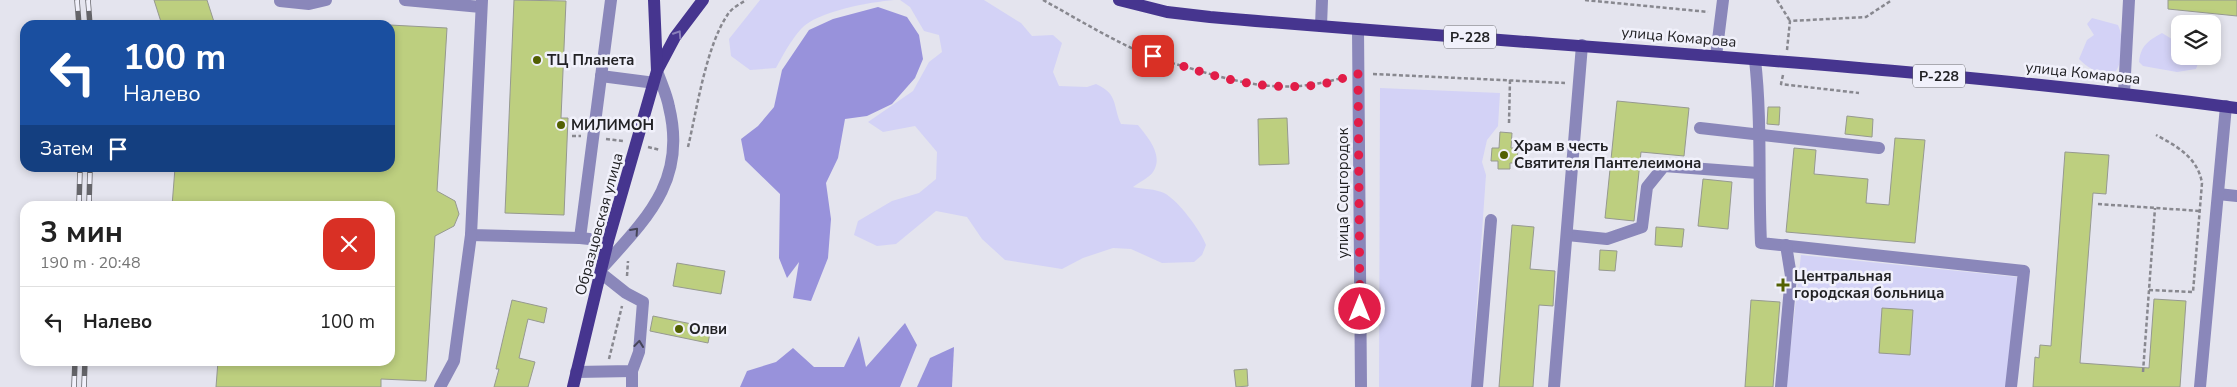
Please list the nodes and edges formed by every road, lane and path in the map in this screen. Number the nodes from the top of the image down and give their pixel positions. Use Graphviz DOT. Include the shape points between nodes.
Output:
graph roads {
  1 [pos="326,0"];
  2 [pos="405,0"];
  3 [pos="611,0"];
  4 [pos="654,0"];
  5 [pos="703,0"];
  6 [pos="1043,0"];
  7 [pos="1120,0"];
  8 [pos="1322,0"];
  9 [pos="1585,0"];
  10 [pos="1723,0"];
  11 [pos="1777,0"];
  12 [pos="1892,0"];
  13 [pos="2129,0"];
  14 [pos="280,2"];
  15 [pos="482,4"];
  16 [pos="1722,13"];
  17 [pos="1790,21"];
  18 [pos="1321,26"];
  19 [pos="1358,29"];
  20 [pos="1582,45"];
  21 [pos="1716,56"];
  22 [pos="1755,60"];
  23 [pos="1786,62"];
  24 [pos="1358,74"];
  25 [pos="601,76"];
  26 [pos="656,77"];
  27 [pos="1510,80"];
  28 [pos="1580,84"];
  29 [pos="1859,93"];
  30 [pos="2124,93"];
  31 [pos="2232,107"];
  32 [pos="1509,123"];
  33 [pos="1700,128"];
  34 [pos="1758,134"];
  35 [pos="2156,134"];
  36 [pos="1879,148"];
  37 [pos="1758,173"];
  38 [pos="2218,194"];
  39 [pos="2237,196"];
  40 [pos="2098,204"];
  41 [pos="2155,208"];
  42 [pos="2200,211"];
  43 [pos="1491,220"];
  44 [pos="471,235"];
  45 [pos="1567,235"];
  46 [pos="580,238"];
  47 [pos="608,241"];
  48 [pos="1786,245"];
  49 [pos="602,271"];
  50 [pos="2149,290"];
  51 [pos="632,371"];
  52 [pos="576,372"];
  53 [pos="2143,372"];
  54 [pos="440,387"];
  55 [pos="573,387"];
  56 [pos="632,387"];
  57 [pos="1361,387"];
  58 [pos="1477,387"];
  59 [pos="1554,387"];
  60 [pos="1781,387"];
  61 [pos="2012,387"];
  62 [pos="2200,387"];
  1 -- 14 [label="street" via="309,4"];
  2 -- 15 [label="street"];
  3 -- 25 [label="street"];
  4 -- 26 [label="main road"];
  26 -- 5 [label="main road, one-way" via="675,37"];
  6 -- 24 [label="path" via="1138,51 1253,85 1282,88 1320,85"];
  7 -- 18 [label="main road, улица Комарова / Р-228" via="1168,12"];
  8 -- 18 [label="street"];
  9 -- 16 [label="path"];
  10 -- 16 [label="street"];
  11 -- 17 [label="path"];
  12 -- 17 [label="path" via="1866,17"];
  13 -- 30 [label="street"];
  15 -- 44 [label="street"];
  16 -- 21 [label="street"];
  17 -- 23 [label="path"];
  18 -- 19 [label="main road, улица Комарова / Р-228"];
  19 -- 20 [label="main road, улица Комарова / Р-228"];
  19 -- 24 [label="street, улица Соцгородок"];
  20 -- 21 [label="main road, улица Комарова / Р-228"];
  20 -- 28 [label="street"];
  21 -- 22 [label="main road, улица Комарова / Р-228"];
  22 -- 23 [label="main road, улица Комарова / Р-228"];
  22 -- 34 [label="street" via="1760,99"];
  23 -- 29 [label="path" via="1781,84"];
  23 -- 30 [label="main road, улица Комарова / Р-228"];
  24 -- 27 [label="path"];
  24 -- 57 [label="street, улица Соцгородок"];
  25 -- 26 [label="street"];
  25 -- 46 [label="street"];
  26 -- 47 [label="main road, Образцовская улица"];
  49 -- 26 [label="street, one-way" via="645,220 661,196 670,170 674,138 669,107"];
  27 -- 28 [label="path"];
  27 -- 32 [label="path"];
  28 -- 45 [label="street"];
  30 -- 31 [label="main road, улица Комарова / Р-228"];
  31 -- 38 [label="street"];
  33 -- 34 [label="street"];
  34 -- 36 [label="street"];
  34 -- 37 [label="street"];
  35 -- 42 [label="path" via="2177,146 2200,173"];
  37 -- 45 [label="street" via="1664,166 1647,187 1642,227 1607,239"];
  37 -- 48 [label="street" via="1761,243"];
  38 -- 39 [label="street"];
  38 -- 62 [label="street"];
  40 -- 41 [label="path"];
  41 -- 42 [label="path"];
  41 -- 50 [label="path"];
  42 -- 50 [label="path" via="2193,292"];
  43 -- 58 [label="street"];
  44 -- 46 [label="street"];
  44 -- 54 [label="street" via="454,361"];
  45 -- 59 [label="street"];
  46 -- 47 [label="street"];
  47 -- 49 [label="main road, Образцовская улица"];
  48 -- 60 [label="street" via="1790,276"];
  48 -- 61 [label="street" via="2024,271"];
  51 -- 49 [label="street, one-way" via="639,352 643,302 626,293"];
  49 -- 52 [label="main road, Образцовская улица"];
  50 -- 53 [label="path"];
  51 -- 52 [label="street"];
  51 -- 56 [label="street"];
  52 -- 55 [label="main road, Образцовская улица"];
}
